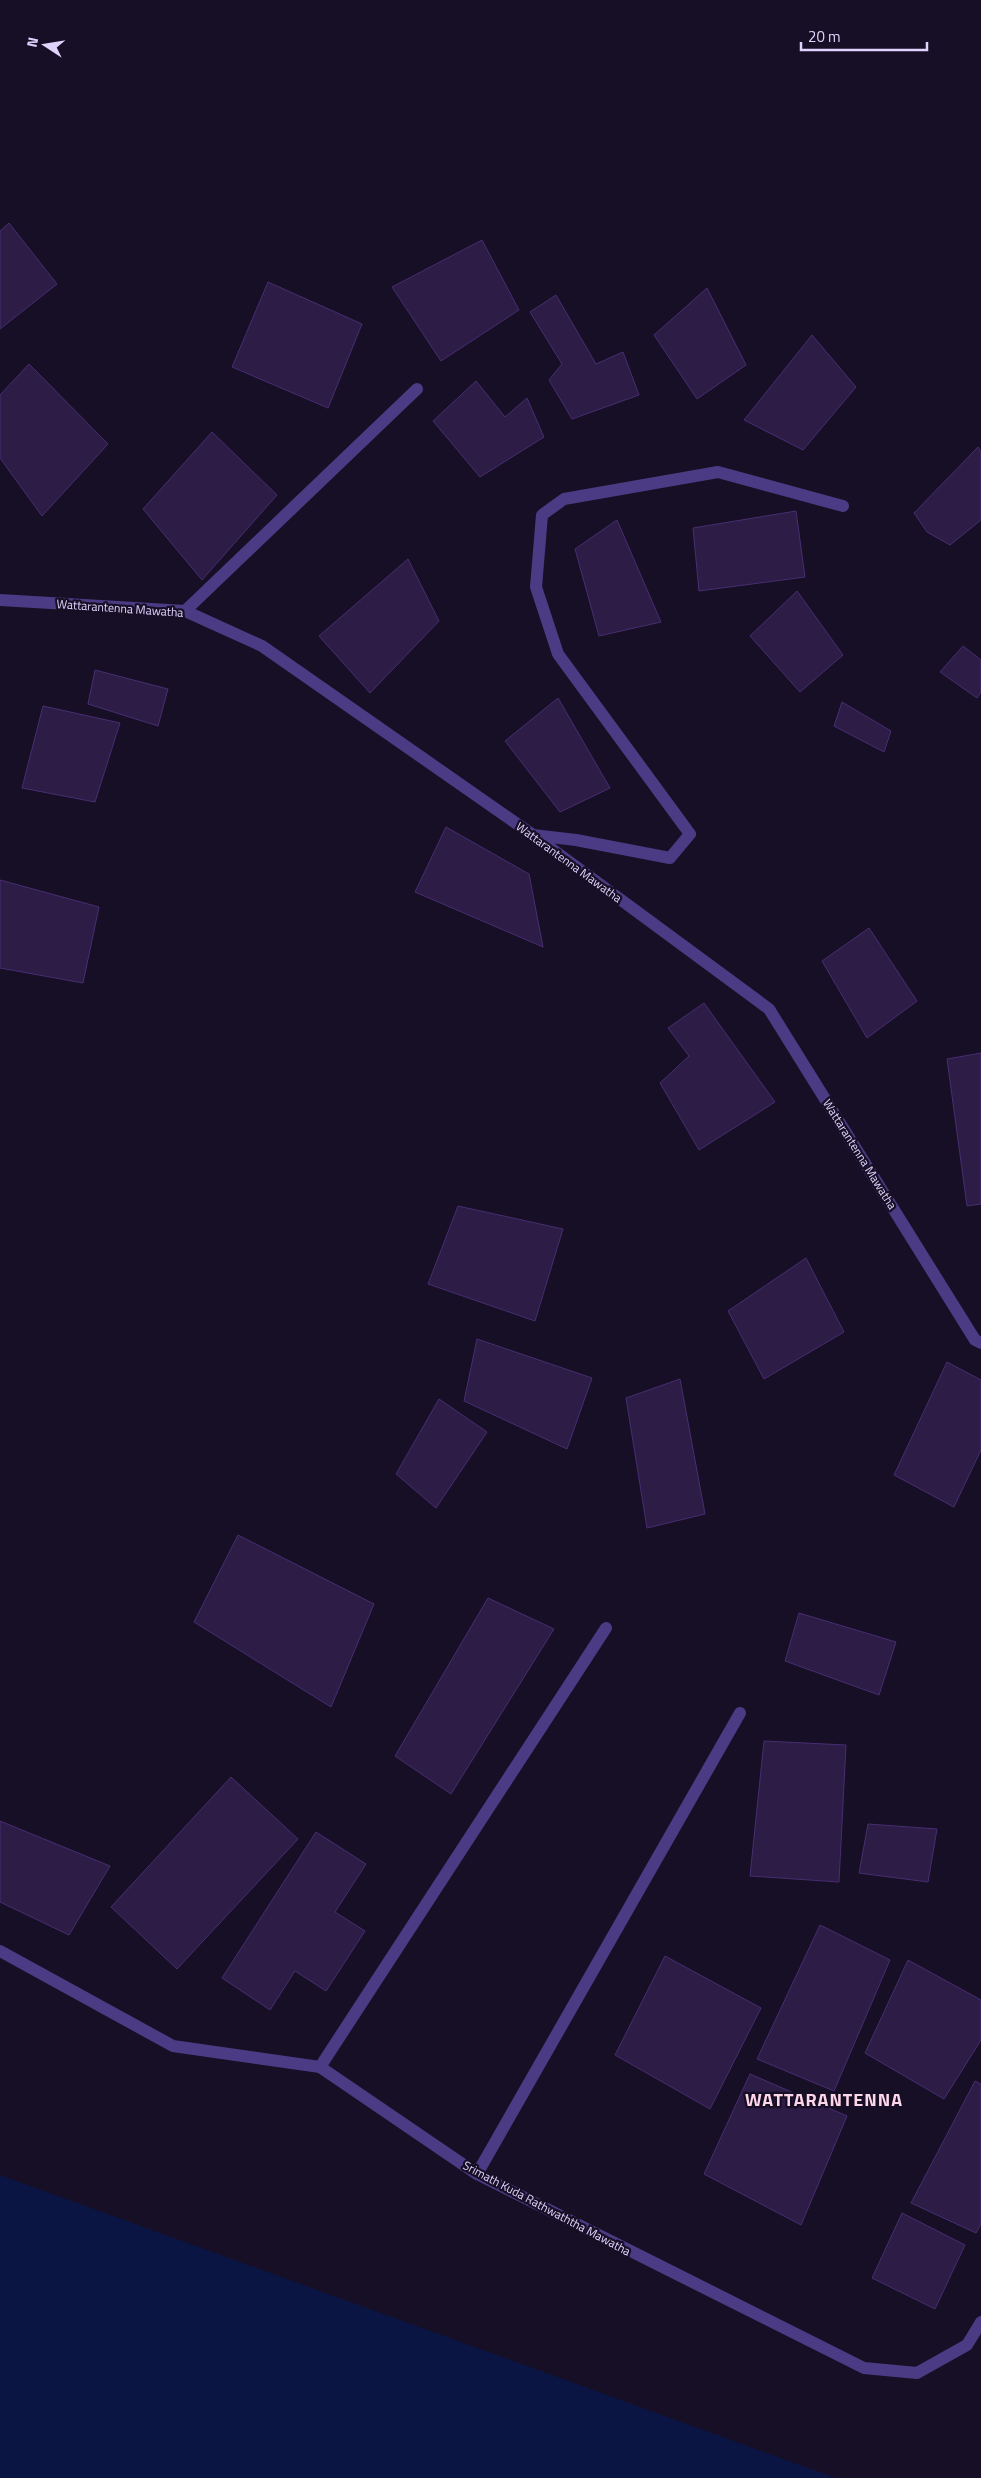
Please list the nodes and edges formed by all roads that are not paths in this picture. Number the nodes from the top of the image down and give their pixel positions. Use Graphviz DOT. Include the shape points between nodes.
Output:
graph roads {
  1 [pos="417,388"];
  2 [pos="843,506"];
  3 [pos="0,600"];
  4 [pos="185,611"];
  5 [pos="533,835"];
  6 [pos="981,1343"];
  7 [pos="606,1628"];
  8 [pos="740,1713"];
  9 [pos="0,1951"];
  10 [pos="320,2067"];
  11 [pos="477,2174"];
  12 [pos="981,2322"];
  1 -- 4 [label="street"];
  2 -- 5 [label="street" via="718,472 564,499 542,515 536,587 558,654 690,834 670,858"];
  3 -- 4 [label="street, Wattarantenna Mawatha"];
  4 -- 5 [label="street, Wattarantenna Mawatha" via="262,646"];
  5 -- 6 [label="street, Wattarantenna Mawatha" via="769,1009 975,1340"];
  7 -- 10 [label="street"];
  8 -- 11 [label="street"];
  9 -- 10 [label="street, Srimath Kuda Rathwaththa Mawatha" via="173,2046"];
  10 -- 11 [label="street, Srimath Kuda Rathwaththa Mawatha"];
  11 -- 12 [label="street, Srimath Kuda Rathwaththa Mawatha" via="864,2368 917,2373 967,2345"];
}
